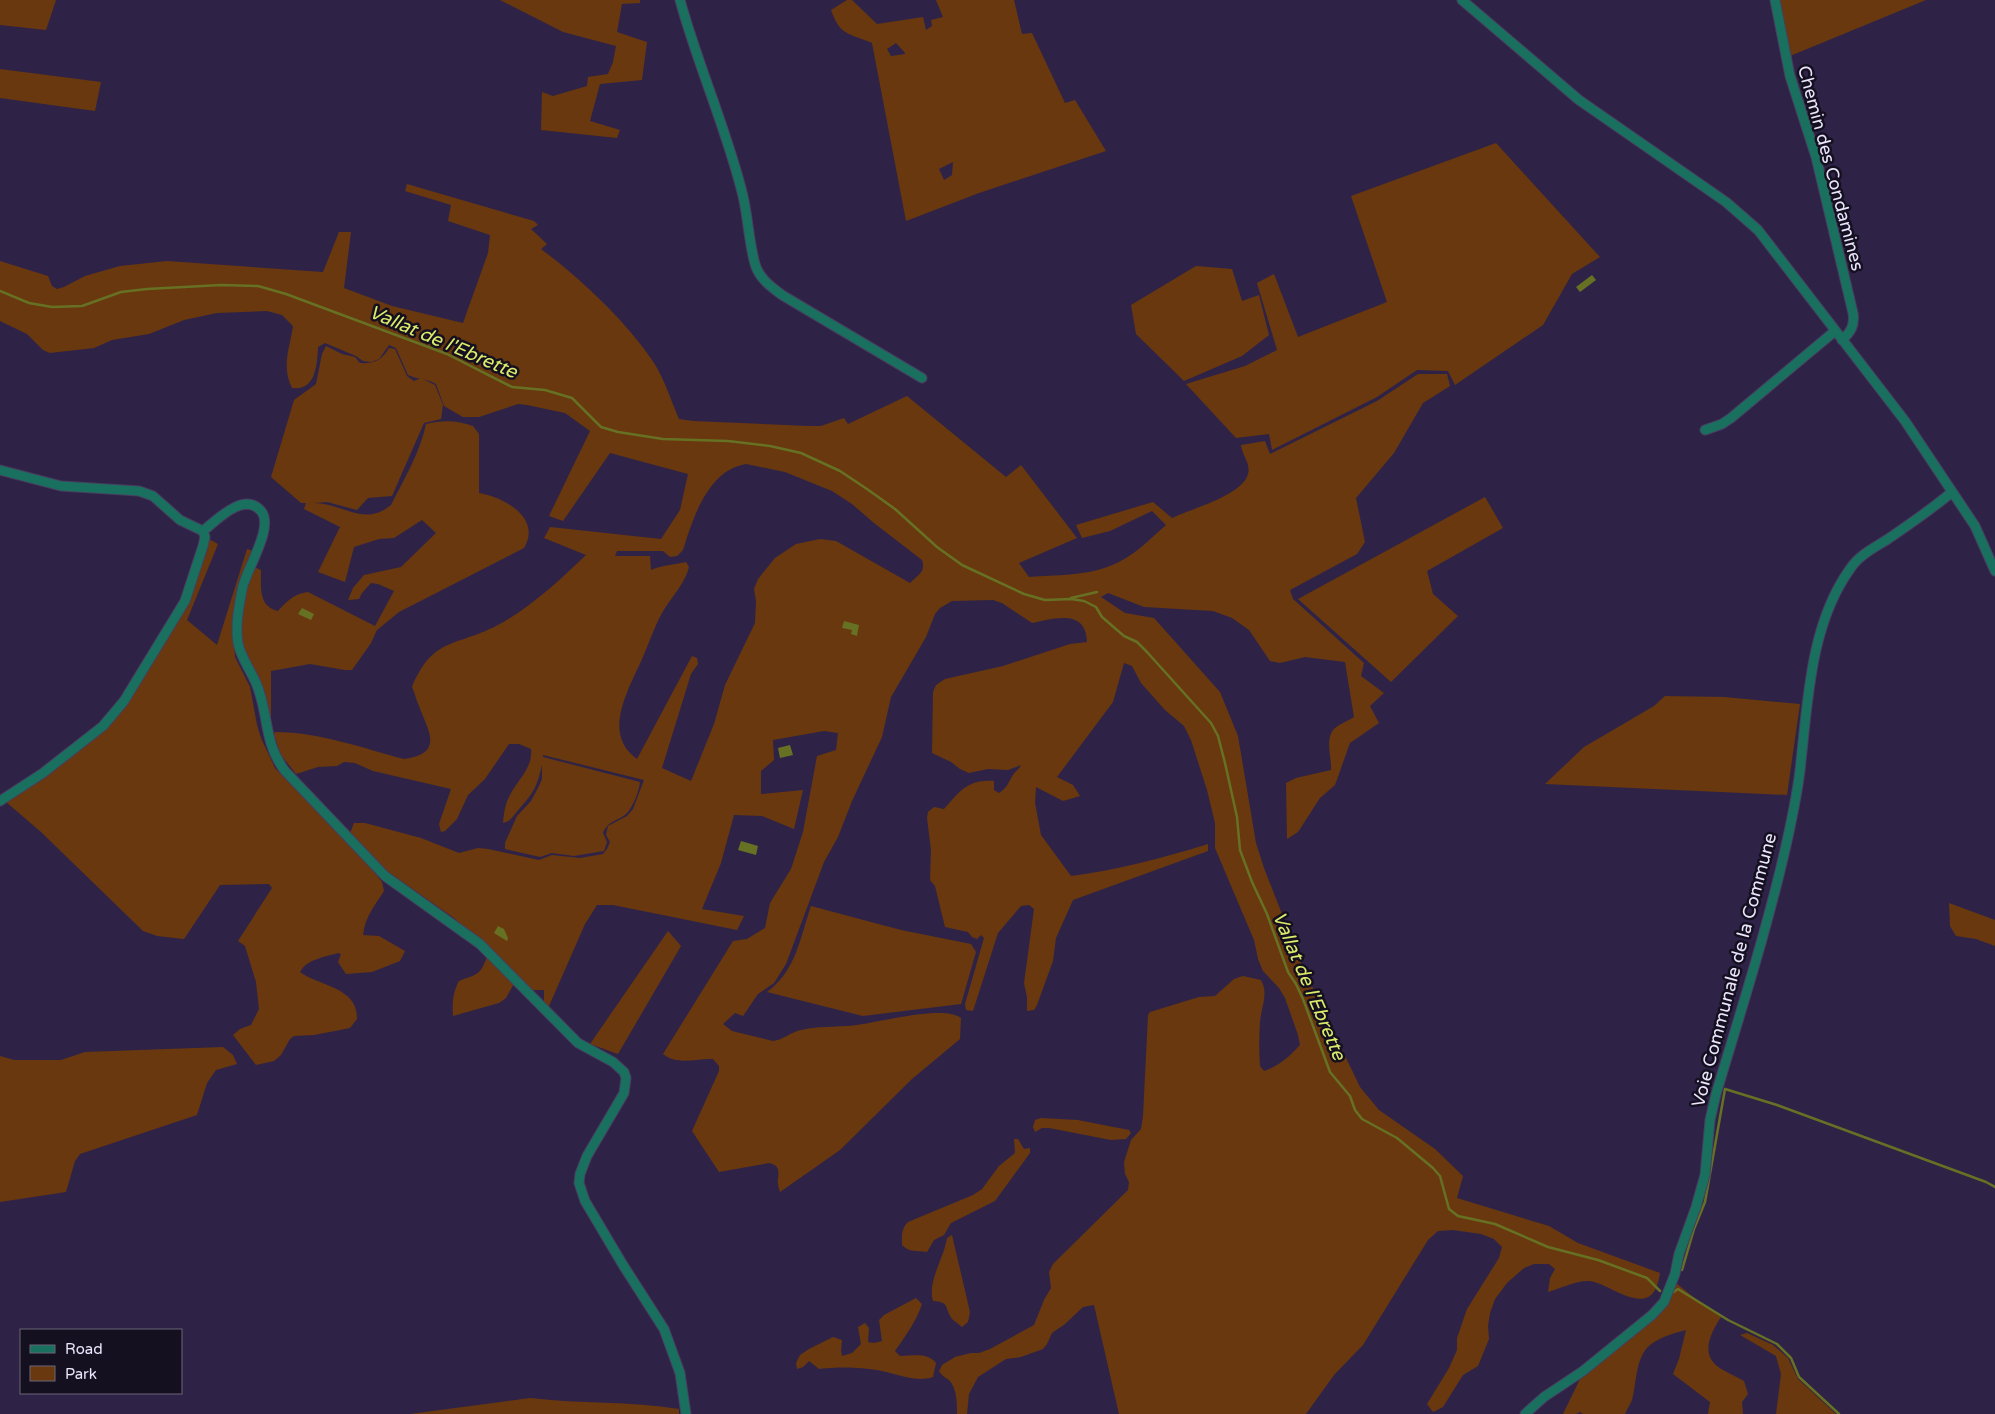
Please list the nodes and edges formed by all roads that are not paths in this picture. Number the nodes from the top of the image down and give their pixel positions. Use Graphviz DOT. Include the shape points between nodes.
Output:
graph roads {
  1 [pos="680,0"];
  2 [pos="1462,0"];
  3 [pos="1775,0"];
  4 [pos="1835,330"];
  5 [pos="1842,340"];
  6 [pos="922,378"];
  7 [pos="1705,430"];
  8 [pos="0,470"];
  9 [pos="1952,492"];
  10 [pos="203,531"];
  11 [pos="1995,571"];
  12 [pos="0,801"];
  13 [pos="686,1414"];
  14 [pos="1525,1414"];
  1 -- 6 [label="street" via="737,174 760,276 782,295"];
  2 -- 4 [label="street" via="1579,100 1746,218 1772,245"];
  3 -- 5 [label="street, Chemin des Condamines" via="1790,76 1816,157 1853,313 1851,330"];
  4 -- 5 [label="street"];
  4 -- 7 [label="street" via="1731,418"];
  5 -- 9 [label="street" via="1905,421"];
  8 -- 10 [label="street" via="61,486 139,490 153,496 180,520"];
  9 -- 11 [label="street" via="1975,526"];
  9 -- 14 [label="street, Voie Communale de la Commune" via="1850,568 1824,623 1810,679 1798,781 1780,872 1716,1094 1705,1175 1664,1302 1583,1371"];
  10 -- 12 [label="street" via="205,538 185,601 124,700 103,726 43,773"];
  10 -- 13 [label="street" via="241,504 257,507 263,514 260,542 242,586 237,634 242,655 258,689 269,741 282,766 385,876 480,944 578,1043 613,1062 624,1072 624,1093 587,1156 579,1183 590,1209 664,1329 680,1373"];
}
